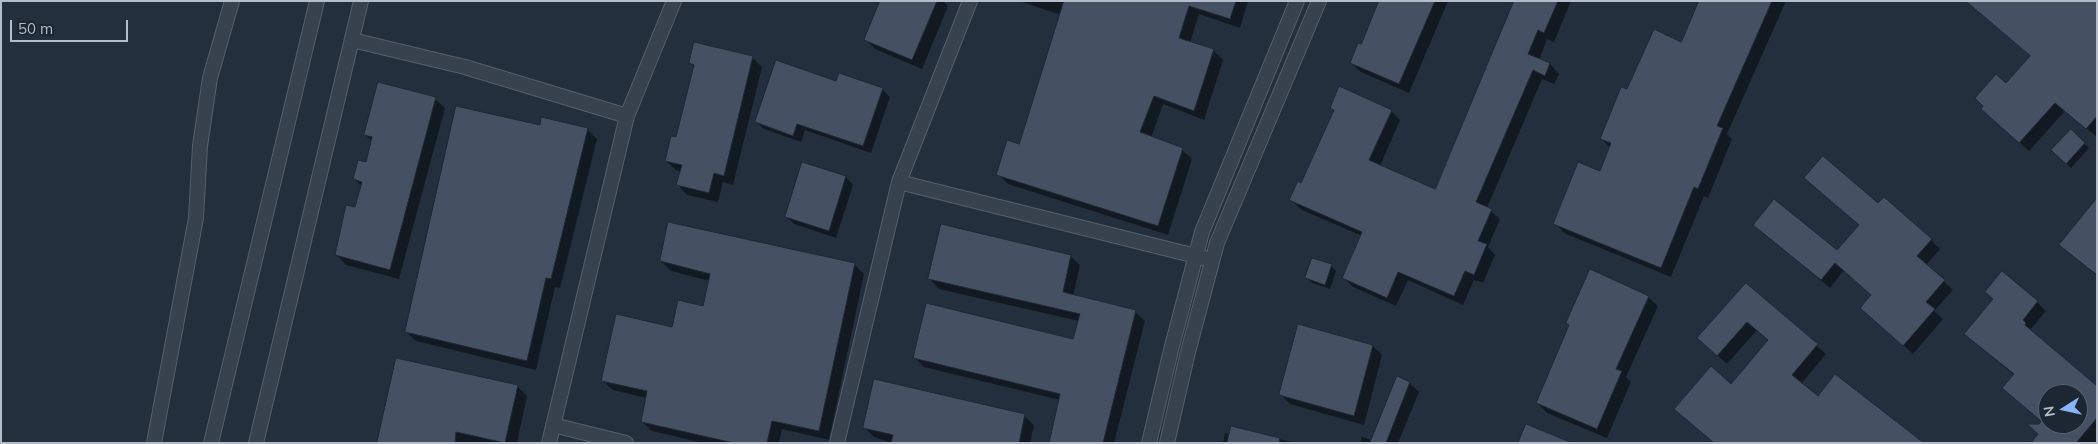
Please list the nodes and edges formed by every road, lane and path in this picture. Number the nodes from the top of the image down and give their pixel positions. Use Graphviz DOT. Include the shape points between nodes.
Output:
graph roads {
  1 [pos="232,1"];
  2 [pos="317,1"];
  3 [pos="361,1"];
  4 [pos="674,1"];
  5 [pos="970,1"];
  6 [pos="1297,1"];
  7 [pos="1319,1"];
  8 [pos="352,40"];
  9 [pos="627,116"];
  10 [pos="899,182"];
  11 [pos="1195,256"];
  12 [pos="1212,260"];
  13 [pos="553,425"];
  14 [pos="154,443"];
  15 [pos="211,443"];
  16 [pos="256,443"];
  17 [pos="549,443"];
  18 [pos="626,443"];
  19 [pos="837,443"];
  20 [pos="1149,443"];
  21 [pos="1167,443"];
  1 -- 14 [label="street" via="210,78 200,146 196,218"];
  2 -- 15 [label="street"];
  3 -- 8 [label="street"];
  4 -- 9 [label="street"];
  5 -- 10 [label="street"];
  6 -- 11 [label="street"];
  7 -- 12 [label="street"];
  8 -- 9 [label="street" via="465,67"];
  8 -- 16 [label="street"];
  9 -- 13 [label="street"];
  10 -- 11 [label="street"];
  10 -- 19 [label="street"];
  11 -- 12 [label="street"];
  11 -- 20 [label="street"];
  12 -- 21 [label="street"];
  13 -- 17 [label="street"];
  13 -- 18 [label="street"];
}
